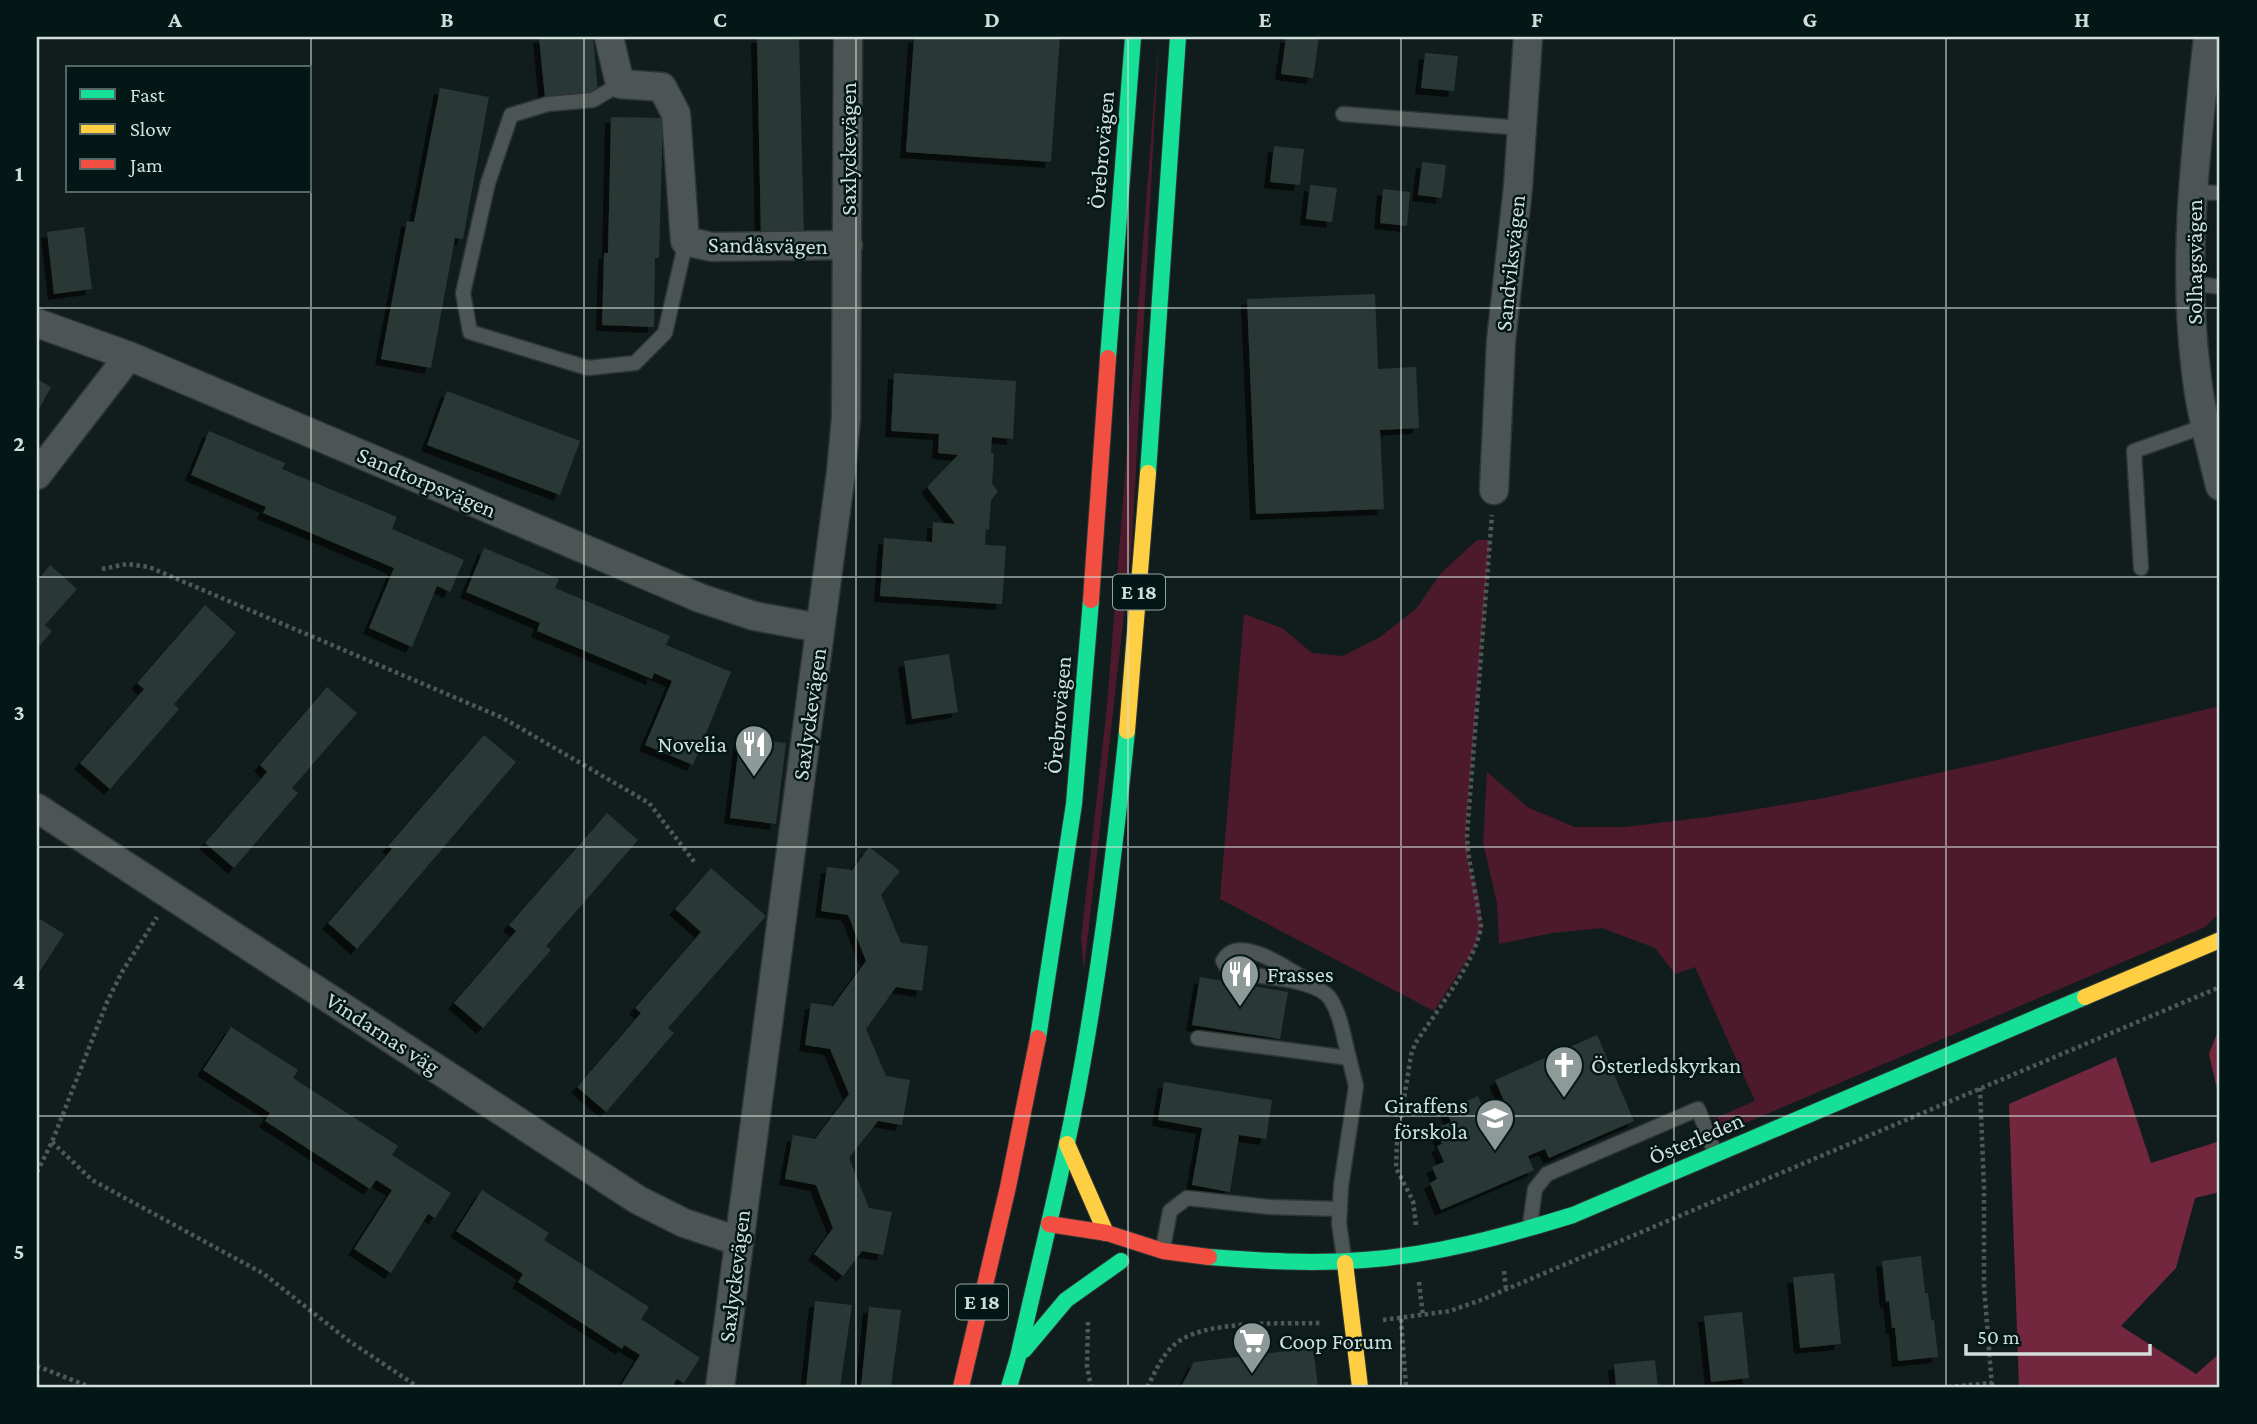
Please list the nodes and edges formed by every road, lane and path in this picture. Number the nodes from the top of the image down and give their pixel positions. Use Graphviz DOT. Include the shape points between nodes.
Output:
graph roads {
  1 [pos="609,37"];
  2 [pos="848,37"];
  3 [pos="1133,37"];
  4 [pos="1178,37"];
  5 [pos="1528,37"];
  6 [pos="2208,37"];
  7 [pos="620,84"];
  8 [pos="1343,114"];
  9 [pos="1522,128"];
  10 [pos="2207,193"];
  11 [pos="686,241"];
  12 [pos="848,246"];
  13 [pos="2190,283"];
  14 [pos="2220,286"];
  15 [pos="37,323"];
  16 [pos="129,356"];
  17 [pos="2205,426"];
  18 [pos="37,475"];
  19 [pos="2220,485"];
  20 [pos="1494,490"];
  21 [pos="2141,568"];
  22 [pos="102,569"];
  23 [pos="820,628"];
  24 [pos="37,808"];
  25 [pos="696,864"];
  26 [pos="171,895"];
  27 [pos="2220,940"];
  28 [pos="1317,987"];
  29 [pos="2220,987"];
  30 [pos="1198,1038"];
  31 [pos="1349,1058"];
  32 [pos="1980,1088"];
  33 [pos="52,1142"];
  34 [pos="1067,1144"];
  35 [pos="1715,1155"];
  36 [pos="37,1172"];
  37 [pos="1340,1209"];
  38 [pos="1043,1224"];
  39 [pos="1530,1229"];
  40 [pos="1106,1233"];
  41 [pos="738,1241"];
  42 [pos="1072,1246"];
  43 [pos="1163,1251"];
  44 [pos="1417,1255"];
  45 [pos="1094,1256"];
  46 [pos="1550,1256"];
  47 [pos="1121,1261"];
  48 [pos="1345,1263"];
  49 [pos="1558,1267"];
  50 [pos="1504,1271"];
  51 [pos="1506,1289"];
  52 [pos="1423,1316"];
  53 [pos="1088,1320"];
  54 [pos="1352,1322"];
  55 [pos="1018,1357"];
  56 [pos="37,1366"];
  57 [pos="1992,1385"];
  58 [pos="90,1387"];
  59 [pos="418,1387"];
  60 [pos="720,1387"];
  61 [pos="961,1387"];
  62 [pos="1009,1387"];
  63 [pos="1091,1387"];
  64 [pos="1147,1387"];
  65 [pos="1360,1387"];
  66 [pos="1406,1387"];
  67 [pos="1948,1387"];
  1 -- 7 [label="street"];
  2 -- 12 [label="street, Saxlyckevägen"];
  3 -- 61 [label="main road, Örebrovägen / E 18" via="1068,849 1007,1218"];
  4 -- 34 [label="main road, E 18" via="1136,639 1120,804 1099,966"];
  5 -- 9 [label="street, Sandviksvägen"];
  6 -- 10 [label="street, Solhagsvägen"];
  7 -- 11 [label="street, Sandåsvägen" via="662,87 676,114"];
  7 -- 11 [label="lane" via="593,100 548,104 511,114 488,183 463,293 470,332 587,368 635,363 665,333"];
  8 -- 9 [label="lane"];
  9 -- 20 [label="street, Sandviksvägen" via="1501,341"];
  10 -- 13 [label="street, Solhagsvägen"];
  11 -- 12 [label="street, Sandåsvägen" via="712,247"];
  12 -- 23 [label="street, Saxlyckevägen" via="846,418"];
  13 -- 14 [label="lane"];
  13 -- 17 [label="street, Solhagsvägen"];
  15 -- 16 [label="street, Sandtorpsvägen"];
  16 -- 18 [label="street"];
  16 -- 23 [label="street, Sandtorpsvägen" via="700,597 754,616"];
  17 -- 19 [label="street, Solhagsvägen"];
  17 -- 21 [label="lane" via="2134,451"];
  20 -- 44 [label="path" via="1467,834 1480,938 1411,1055 1396,1168 1416,1212"];
  22 -- 25 [label="path" via="127,564 149,567 503,718 649,803"];
  23 -- 41 [label="street, Saxlyckevägen"];
  24 -- 26 [label="street, Vindarnas väg"];
  26 -- 33 [label="path" via="117,982"];
  26 -- 41 [label="street, Vindarnas väg" via="638,1200 684,1223"];
  27 -- 35 [label="main road, Österleden"];
  28 -- 28 [label="lane" via="1238,973 1223,961 1235,950 1256,952"];
  28 -- 31 [label="lane" via="1330,996 1336,1009"];
  29 -- 32 [label="path"];
  30 -- 31 [label="lane"];
  31 -- 37 [label="lane" via="1356,1086"];
  32 -- 49 [label="path"];
  32 -- 57 [label="path" via="1984,1286"];
  33 -- 36 [label="path"];
  33 -- 59 [label="path" via="92,1180 264,1275"];
  34 -- 38 [label="main road, E 18"];
  34 -- 40 [label="main road"];
  35 -- 39 [label="main road, Österleden"];
  35 -- 39 [label="lane" via="1698,1109 1547,1174 1535,1189"];
  37 -- 43 [label="lane" via="1187,1198 1170,1212"];
  37 -- 48 [label="lane"];
  38 -- 40 [label="main road, Österleden"];
  38 -- 42 [label="main road"];
  38 -- 55 [label="main road, E 18"];
  39 -- 44 [label="main road, Österleden"];
  40 -- 43 [label="main road, Österleden"];
  41 -- 60 [label="street, Saxlyckevägen"];
  43 -- 47 [label="main road, Österleden"];
  43 -- 48 [label="main road, Österleden" via="1273,1262"];
  44 -- 48 [label="main road, Österleden"];
  44 -- 52 [label="path"];
  45 -- 47 [label="main road, Österleden"];
  46 -- 49 [label="path"];
  47 -- 55 [label="main road" via="1066,1300"];
  48 -- 54 [label="main road"];
  49 -- 51 [label="path"];
  50 -- 51 [label="path"];
  51 -- 52 [label="path" via="1450,1311"];
  52 -- 66 [label="path" via="1401,1319"];
  53 -- 63 [label="path"];
  54 -- 64 [label="path" via="1197,1332 1174,1344"];
  54 -- 65 [label="main road"];
  55 -- 62 [label="main road, E 18"];
  56 -- 58 [label="path"];
  57 -- 67 [label="path"];
}
